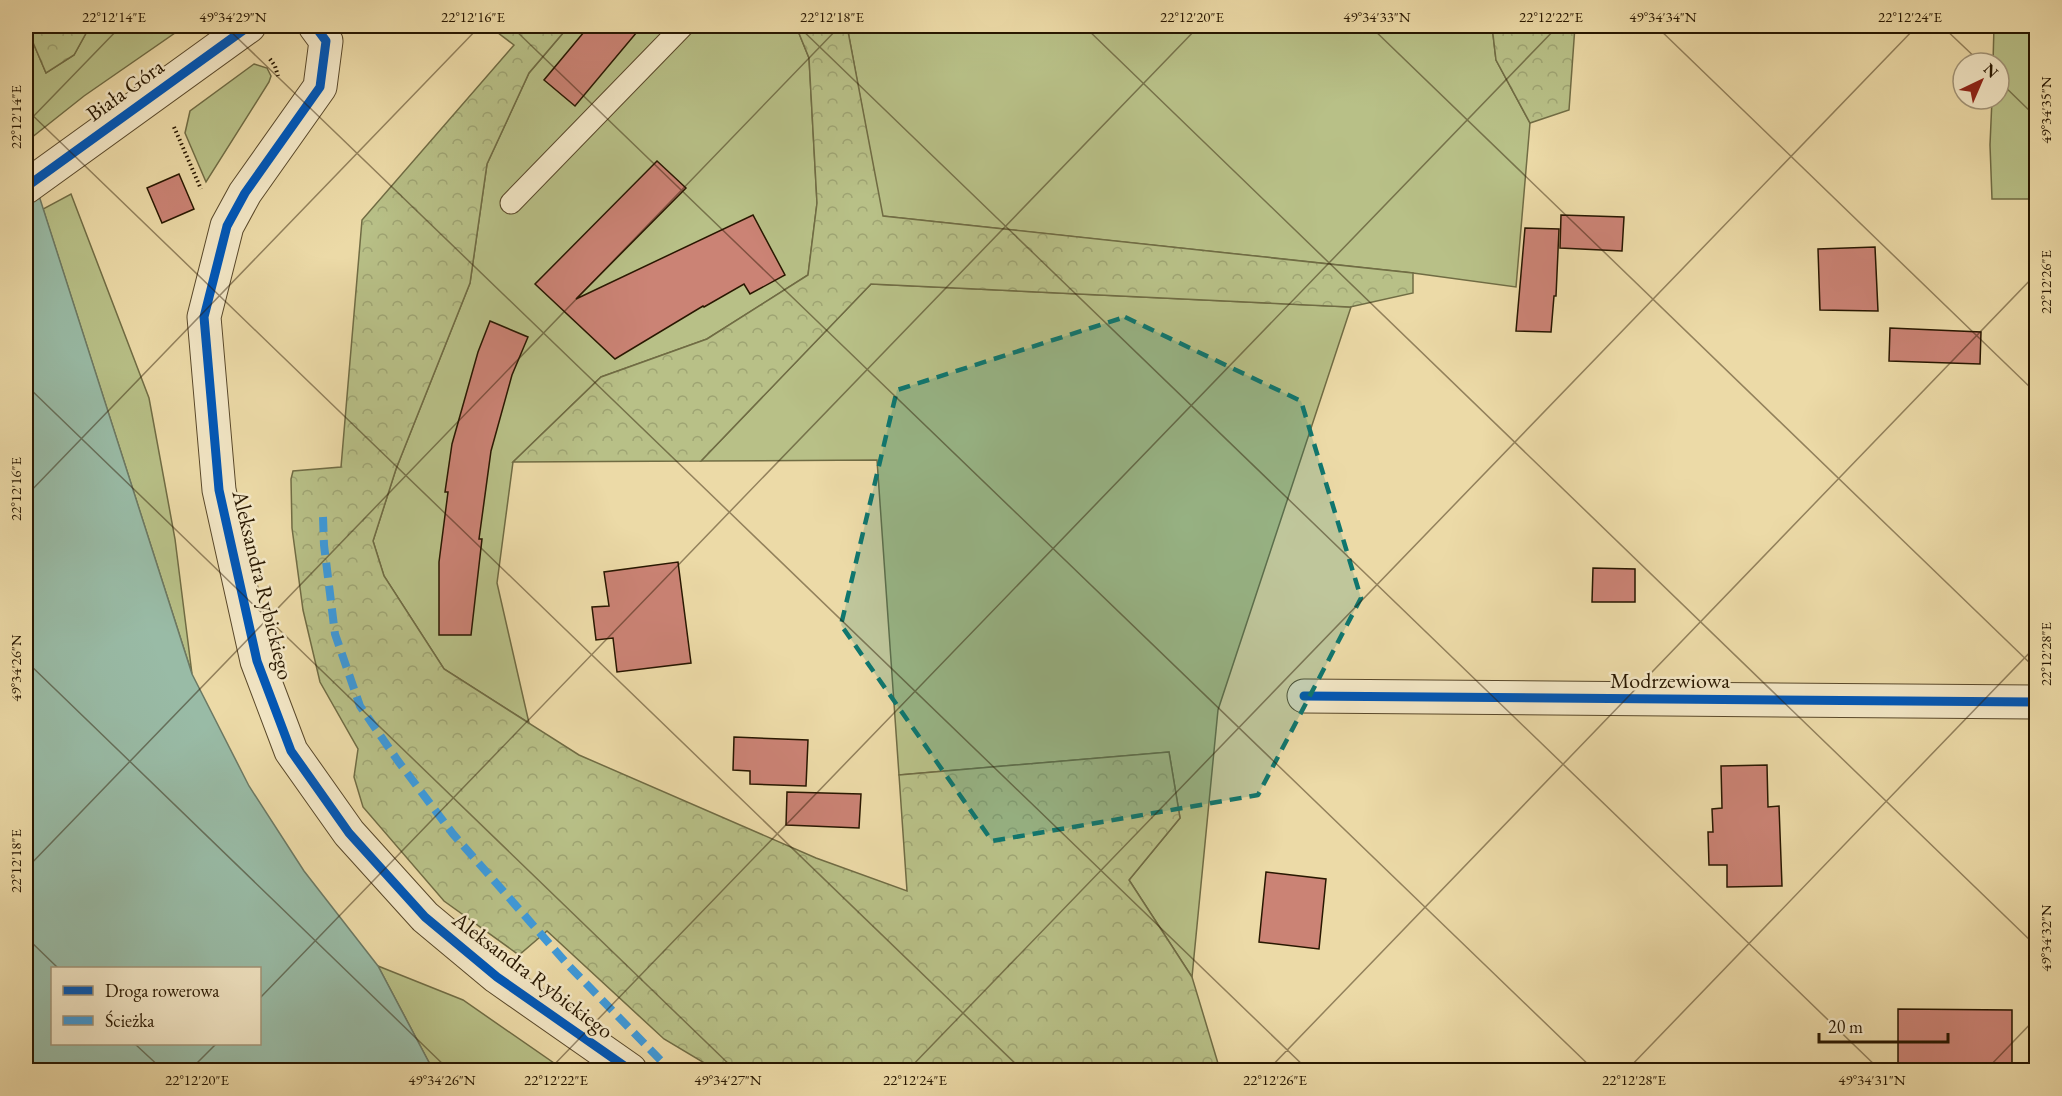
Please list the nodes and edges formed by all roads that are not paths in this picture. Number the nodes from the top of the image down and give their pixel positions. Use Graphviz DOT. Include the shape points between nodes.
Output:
graph roads {
  1 [pos="249,26"];
  2 [pos="315,26"];
  3 [pos="683,26"];
  4 [pos="26,187"];
  5 [pos="511,203"];
  6 [pos="1304,696"];
  7 [pos="2037,702"];
  8 [pos="630,1071"];
  1 -- 4 [label="street, Biała Góra"];
  2 -- 8 [label="street, Aleksandra Rybickiego" via="326,41 320,87 245,193 227,226 204,317 219,490 256,661 291,751 349,833 387,875 426,917 497,977"];
  3 -- 5 [label="lane"];
  6 -- 7 [label="street, Modrzewiowa"];
}
